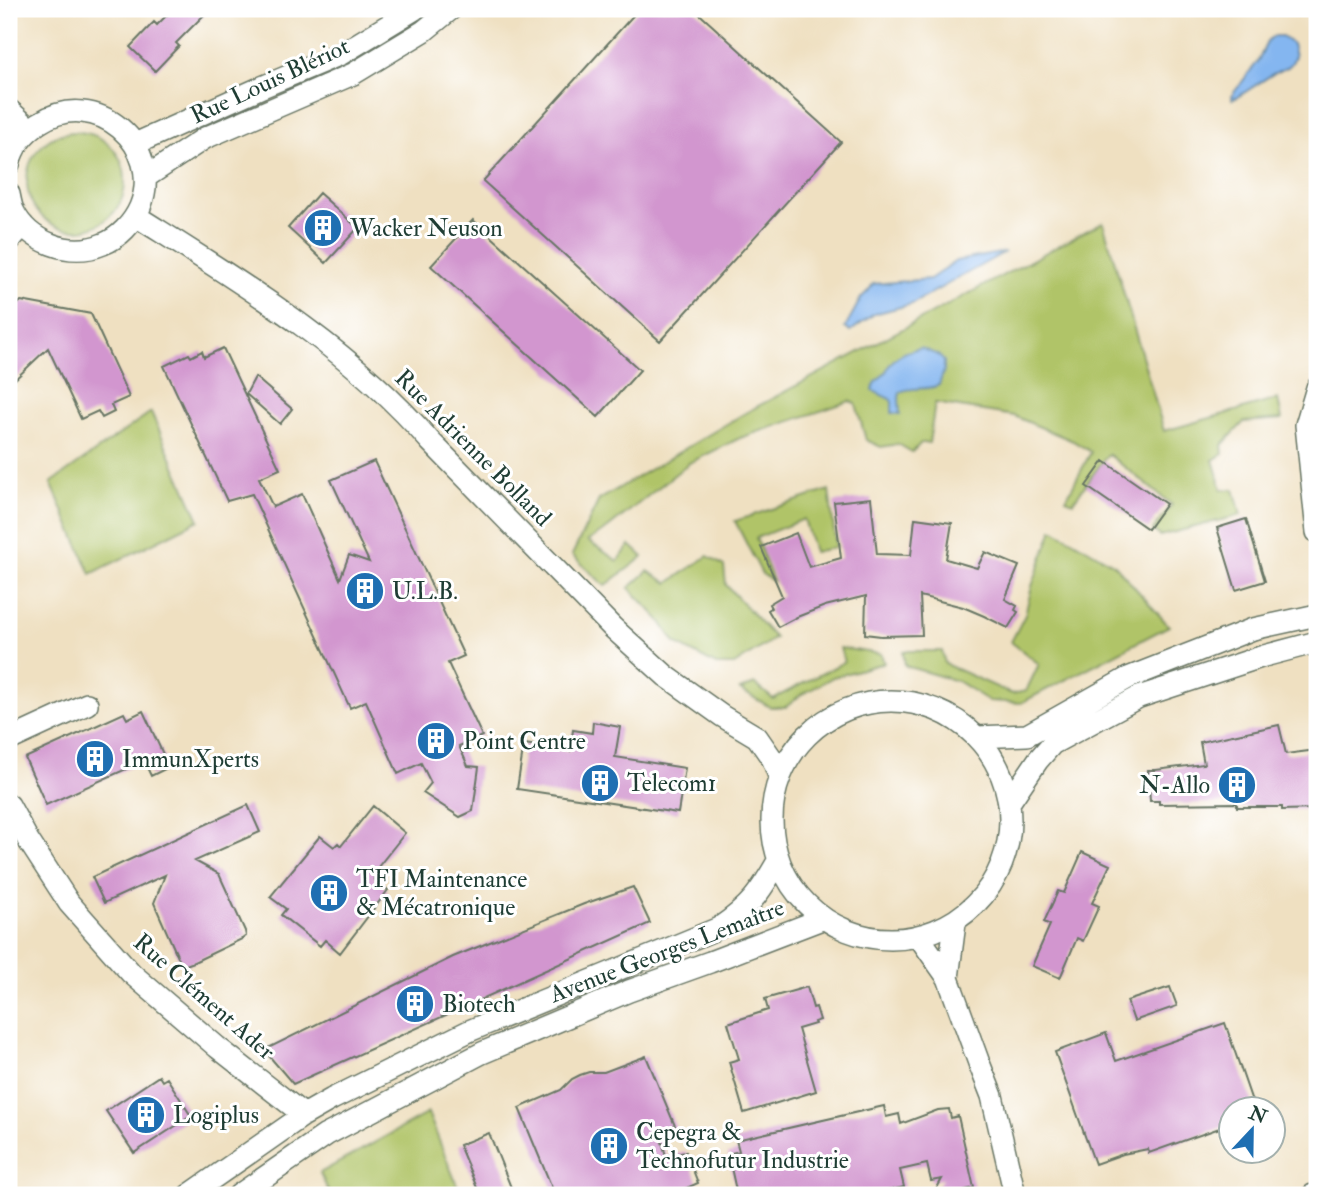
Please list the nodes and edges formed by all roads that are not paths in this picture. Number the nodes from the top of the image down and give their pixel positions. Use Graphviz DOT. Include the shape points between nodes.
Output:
graph roads {
  1 [pos="415,9"];
  2 [pos="451,9"];
  3 [pos="9,110"];
  4 [pos="30,129"];
  5 [pos="135,144"];
  6 [pos="9,164"];
  7 [pos="146,177"];
  8 [pos="9,194"];
  9 [pos="136,216"];
  10 [pos="16,233"];
  11 [pos="1317,388"];
  12 [pos="1317,532"];
  13 [pos="1317,615"];
  14 [pos="1317,642"];
  15 [pos="87,704"];
  16 [pos="757,737"];
  17 [pos="977,737"];
  18 [pos="9,740"];
  19 [pos="801,741"];
  20 [pos="779,776"];
  21 [pos="1011,800"];
  22 [pos="9,804"];
  23 [pos="778,861"];
  24 [pos="822,919"];
  25 [pos="955,923"];
  26 [pos="919,937"];
  27 [pos="948,978"];
  28 [pos="304,1115"];
  29 [pos="189,1195"];
  30 [pos="239,1195"];
  31 [pos="1015,1195"];
  1 -- 5 [label="street, Rue Louis Blériot" via="341,54"];
  2 -- 7 [label="street, Rue Louis Blériot" via="424,32 353,74 205,138"];
  3 -- 4 [label="street"];
  4 -- 5 [label="street" via="66,112 86,112 106,118"];
  4 -- 6 [label="street" via="15,147"];
  5 -- 7 [label="street"];
  7 -- 9 [label="street"];
  8 -- 10 [label="street"];
  9 -- 10 [label="street" via="122,233 82,250 60,248"];
  9 -- 16 [label="street, Rue Adrienne Bolland" via="324,341 406,412 613,628 666,676"];
  11 -- 12 [label="street" via="1307,425"];
  13 -- 17 [label="street" via="1252,629 1128,678 1027,735"];
  14 -- 21 [label="street" via="1139,697 1052,744"];
  15 -- 18 [label="street"];
  16 -- 19 [label="street, Rue Adrienne Bolland"];
  16 -- 20 [label="street, Rue Adrienne Bolland"];
  17 -- 19 [label="street" via="937,709 892,700 853,706 821,722"];
  17 -- 21 [label="street"];
  19 -- 20 [label="street"];
  20 -- 23 [label="street" via="771,814"];
  21 -- 25 [label="street" via="1003,865 988,891"];
  22 -- 28 [label="street, Rue Clément Ader" via="69,903 131,973"];
  23 -- 24 [label="street" via="795,893"];
  23 -- 28 [label="street, Avenue Georges Lemaître" via="741,913 719,928 469,1031"];
  24 -- 26 [label="street" via="875,940"];
  24 -- 30 [label="street, Avenue Georges Lemaître" via="629,991 482,1053 326,1135"];
  25 -- 26 [label="street"];
  25 -- 27 [label="street"];
  26 -- 27 [label="street"];
  27 -- 31 [label="street" via="992,1096"];
  28 -- 29 [label="street, Avenue Georges Lemaître"];
}
